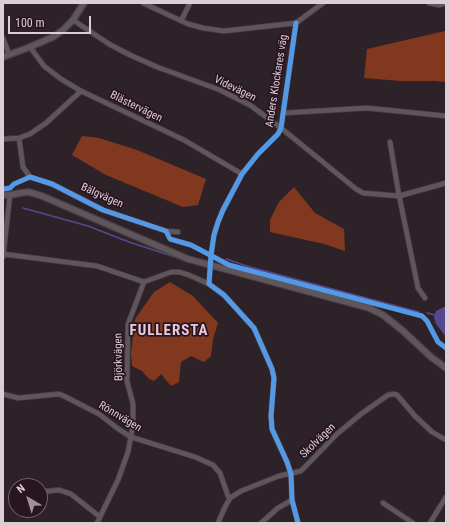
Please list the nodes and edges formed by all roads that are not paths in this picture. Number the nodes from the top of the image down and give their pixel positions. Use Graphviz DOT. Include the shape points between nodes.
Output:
graph roads {
  1 [pos="84,3"];
  2 [pos="143,3"];
  3 [pos="190,3"];
  4 [pos="323,3"];
  5 [pos="429,3"];
  6 [pos="446,3"];
  7 [pos="73,20"];
  8 [pos="181,21"];
  9 [pos="296,23"];
  10 [pos="3,38"];
  11 [pos="30,48"];
  12 [pos="6,55"];
  13 [pos="81,91"];
  14 [pos="284,113"];
  15 [pos="446,116"];
  16 [pos="281,128"];
  17 [pos="19,138"];
  18 [pos="3,139"];
  19 [pos="390,142"];
  20 [pos="242,174"];
  21 [pos="446,183"];
  22 [pos="3,195"];
  23 [pos="10,195"];
  24 [pos="400,196"];
  25 [pos="178,232"];
  26 [pos="3,254"];
  27 [pos="3,257"];
  28 [pos="211,264"];
  29 [pos="144,282"];
  30 [pos="209,284"];
  31 [pos="425,298"];
  32 [pos="446,368"];
  33 [pos="3,394"];
  34 [pos="131,437"];
  35 [pos="446,440"];
  36 [pos="291,474"];
  37 [pos="48,491"];
  38 [pos="446,497"];
  39 [pos="230,498"];
  40 [pos="292,500"];
  41 [pos="383,502"];
  42 [pos="100,517"];
  43 [pos="97,523"];
  44 [pos="218,523"];
  45 [pos="261,523"];
  46 [pos="298,523"];
  47 [pos="413,523"];
  48 [pos="430,523"];
  1 -- 7 [label="street"];
  2 -- 8 [label="street"];
  3 -- 8 [label="street"];
  4 -- 9 [label="street"];
  5 -- 6 [label="street"];
  7 -- 11 [label="street" via="53,37"];
  7 -- 16 [label="street, Videvägen" via="109,44 157,67 220,90 250,105"];
  8 -- 9 [label="street" via="224,31"];
  9 -- 14 [label="street, Anders Klockares väg"];
  10 -- 12 [label="street"];
  11 -- 12 [label="street"];
  11 -- 13 [label="street, Blästervägen" via="55,76"];
  13 -- 17 [label="street" via="42,126"];
  13 -- 20 [label="street, Blästervägen" via="184,140"];
  14 -- 15 [label="street" via="367,108"];
  14 -- 16 [label="street, Anders Klockares väg"];
  16 -- 20 [label="street, Anders Klockares väg"];
  16 -- 24 [label="street, Videvägen" via="363,193"];
  17 -- 18 [label="street"];
  17 -- 25 [label="street, Bälgvägen" via="23,167 30,177 52,184 102,210 166,231"];
  19 -- 24 [label="street"];
  20 -- 28 [label="street, Anders Klockares väg" via="218,222"];
  21 -- 24 [label="street, Videvägen"];
  22 -- 23 [label="street"];
  23 -- 26 [label="street"];
  23 -- 28 [label="street" via="28,192 42,196 188,259"];
  24 -- 31 [label="street" via="418,288"];
  26 -- 27 [label="street"];
  26 -- 29 [label="street" via="97,266"];
  28 -- 30 [label="street, Anders Klockares väg"];
  28 -- 32 [label="street" via="369,308 387,319"];
  29 -- 30 [label="street" via="171,272 179,272"];
  29 -- 34 [label="street, Björkvägen" via="128,324 127,381 133,404"];
  30 -- 36 [label="street" via="224,295 254,328 262,346 274,378 272,428"];
  33 -- 34 [label="street, Rönnvägen" via="18,398 59,394 99,414"];
  34 -- 39 [label="street, Rönnvägen" via="213,465 220,473"];
  34 -- 42 [label="street, Björkvägen" via="118,480"];
  35 -- 36 [label="street, Skolvägen" via="414,416 398,395 388,395 360,414 300,470"];
  36 -- 39 [label="street, Skolvägen" via="279,476"];
  36 -- 40 [label="street"];
  37 -- 42 [label="street" via="59,490 70,494"];
  38 -- 48 [label="street"];
  39 -- 44 [label="street"];
  40 -- 45 [label="street"];
  40 -- 46 [label="street"];
  41 -- 47 [label="street"];
  42 -- 43 [label="street, Björkvägen"];
}
